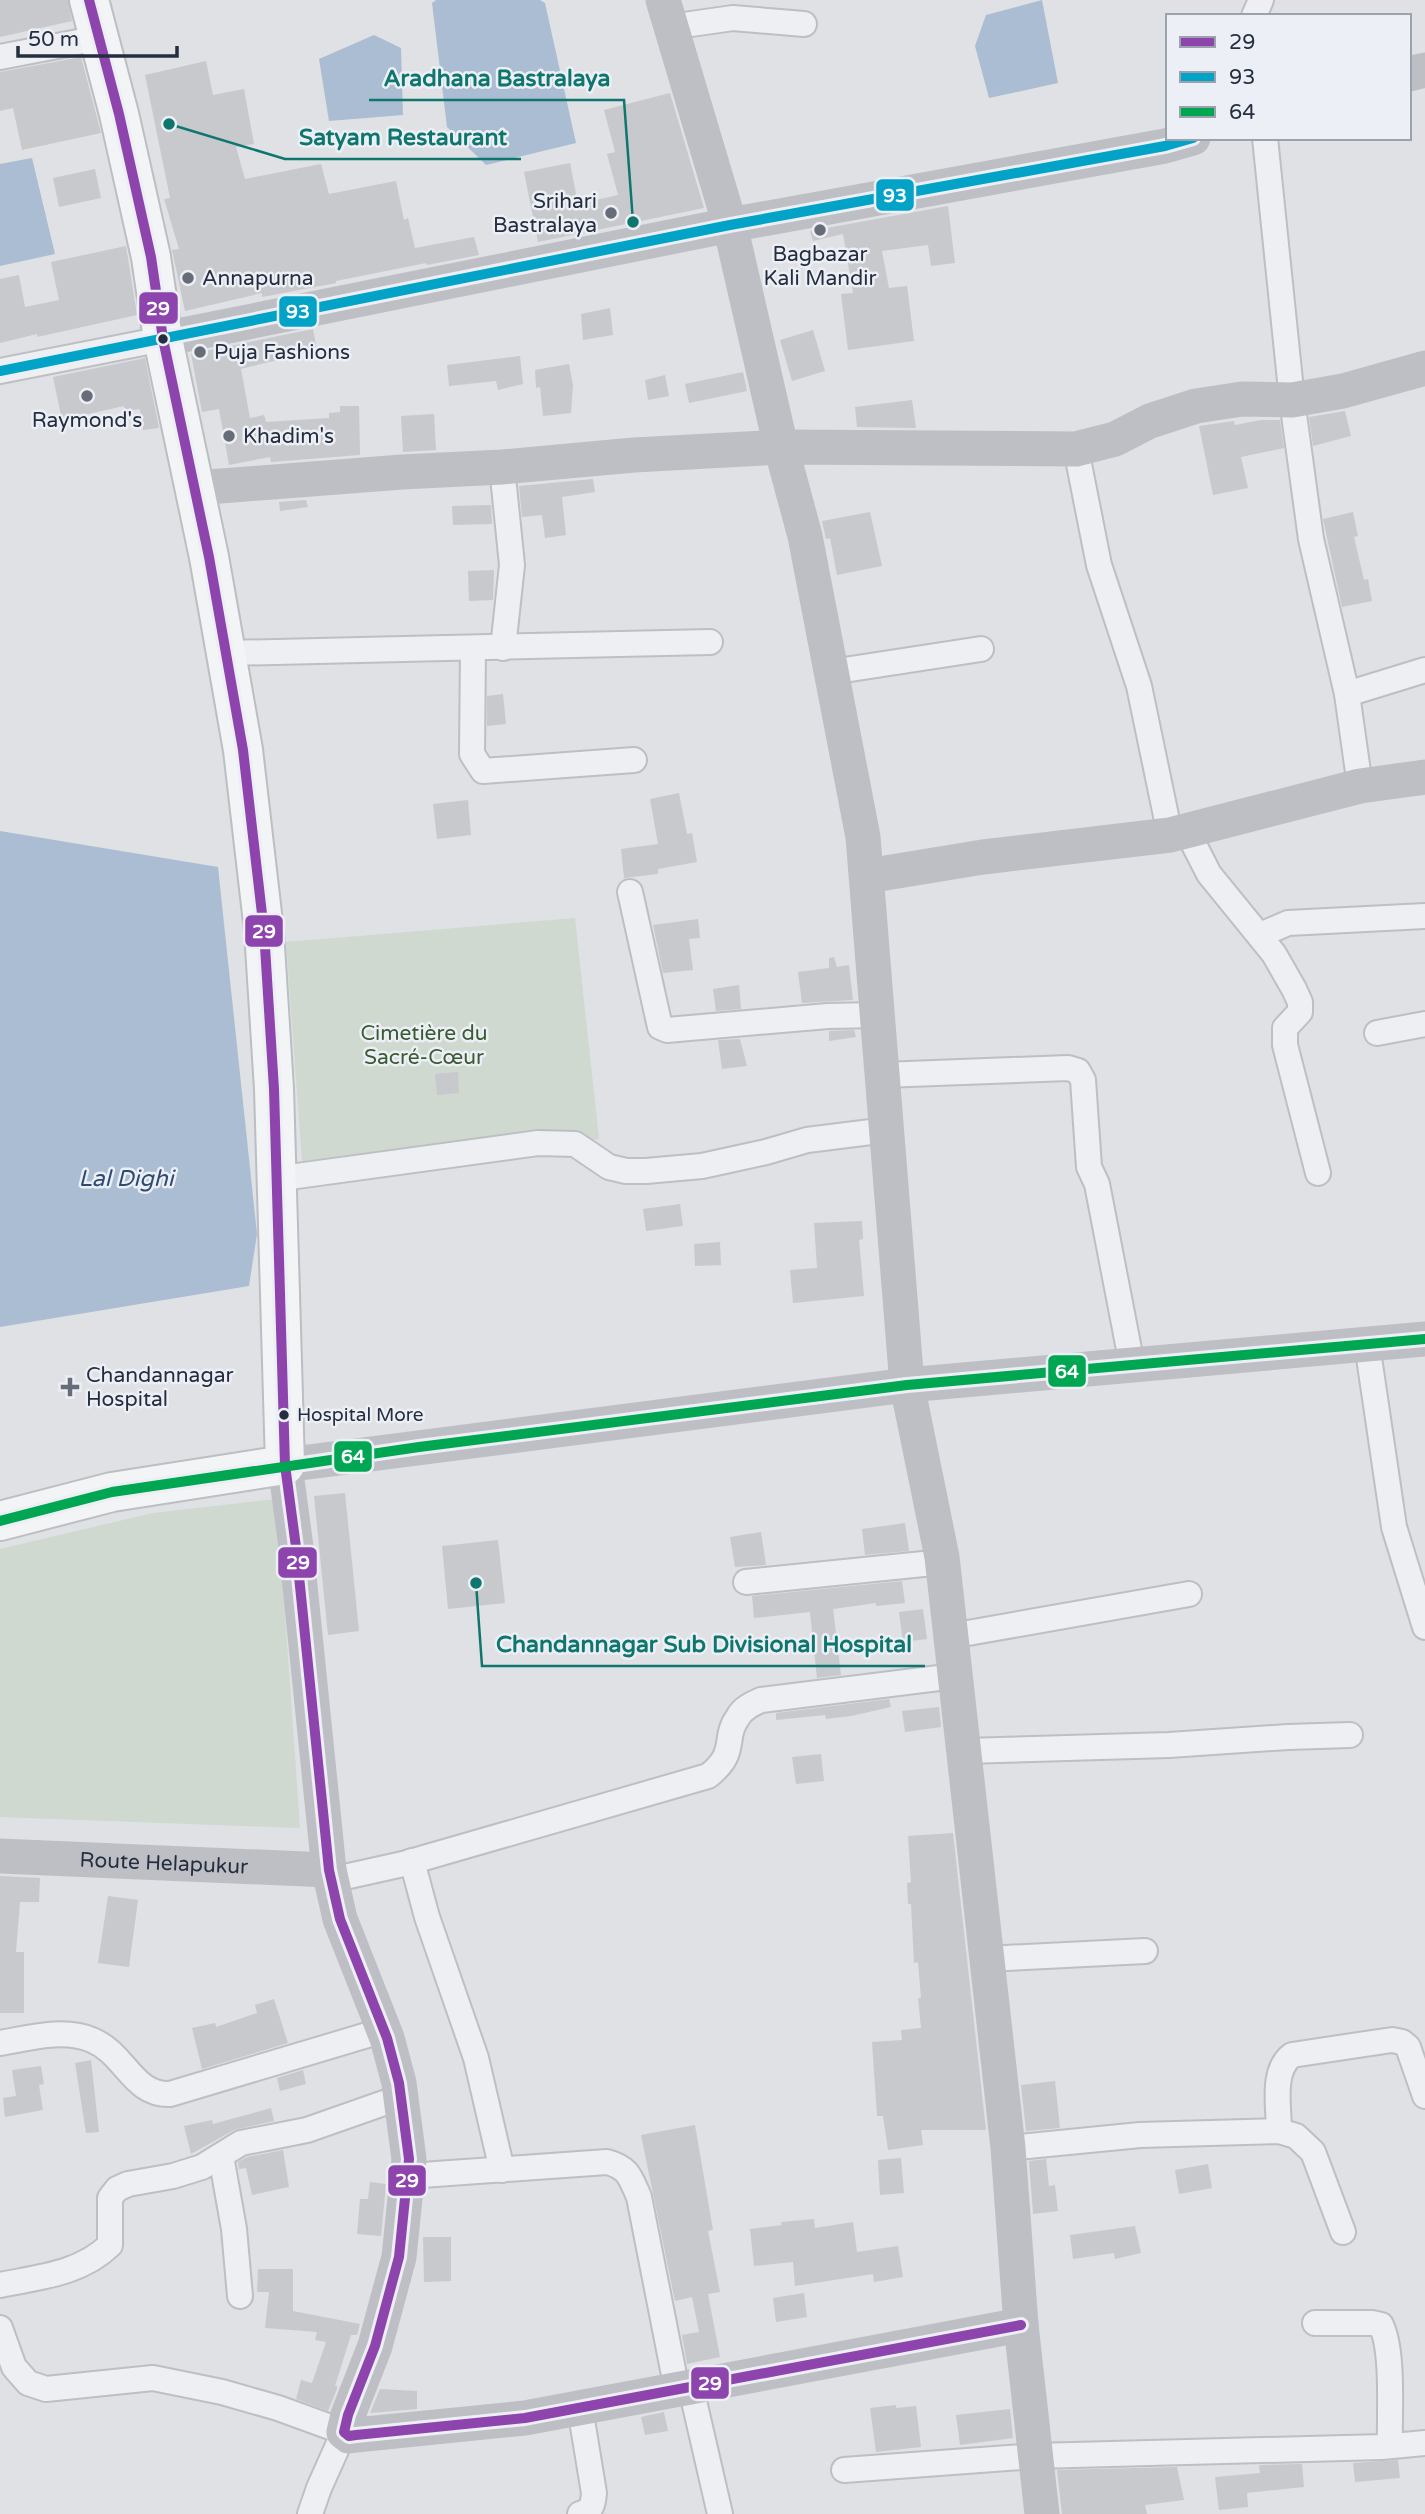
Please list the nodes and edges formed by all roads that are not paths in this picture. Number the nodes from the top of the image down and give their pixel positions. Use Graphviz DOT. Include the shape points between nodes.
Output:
graph roads {
  1 [pos="89,0"];
  2 [pos="667,14"];
  3 [pos="804,24"];
  4 [pos="99,38"];
  5 [pos="0,57"];
  6 [pos="1186,140"];
  7 [pos="1265,140"];
  8 [pos="730,225"];
  9 [pos="163,339"];
  10 [pos="1425,368"];
  11 [pos="0,372"];
  12 [pos="1292,400"];
  13 [pos="781,447"];
  14 [pos="1076,449"];
  15 [pos="502,467"];
  16 [pos="195,488"];
  17 [pos="710,642"];
  18 [pos="473,648"];
  19 [pos="503,648"];
  20 [pos="981,649"];
  21 [pos="227,653"];
  22 [pos="1425,670"];
  23 [pos="831,672"];
  24 [pos="1348,694"];
  25 [pos="634,760"];
  26 [pos="1425,777"];
  27 [pos="1360,786"];
  28 [pos="1179,833"];
  29 [pos="867,876"];
  30 [pos="630,892"];
  31 [pos="1425,916"];
  32 [pos="1260,935"];
  33 [pos="878,1015"];
  34 [pos="1425,1024"];
  35 [pos="1377,1033"];
  36 [pos="882,1075"];
  37 [pos="887,1130"];
  38 [pos="1318,1172"];
  39 [pos="275,1179"];
  40 [pos="1425,1339"];
  41 [pos="1367,1344"];
  42 [pos="1132,1365"];
  43 [pos="907,1385"];
  44 [pos="285,1465"];
  45 [pos="0,1521"];
  46 [pos="943,1562"];
  47 [pos="746,1582"];
  48 [pos="1189,1594"];
  49 [pos="1425,1627"];
  50 [pos="951,1636"];
  51 [pos="956,1676"];
  52 [pos="1350,1735"];
  53 [pos="964,1751"];
  54 [pos="0,1856"];
  55 [pos="412,1861"];
  56 [pos="330,1875"];
  57 [pos="1145,1951"];
  58 [pos="986,1959"];
  59 [pos="384,2030"];
  60 [pos="0,2043"];
  61 [pos="1425,2096"];
  62 [pos="401,2097"];
  63 [pos="1279,2131"];
  64 [pos="1007,2148"];
  65 [pos="221,2156"];
  66 [pos="502,2170"];
  67 [pos="408,2176"];
  68 [pos="1343,2232"];
  69 [pos="0,2285"];
  70 [pos="240,2296"];
  71 [pos="1315,2323"];
  72 [pos="1021,2325"];
  73 [pos="0,2328"];
  74 [pos="684,2389"];
  75 [pos="580,2408"];
  76 [pos="344,2432"];
  77 [pos="1425,2443"];
  78 [pos="1390,2446"];
  79 [pos="1035,2456"];
  80 [pos="844,2470"];
  81 [pos="310,2514"];
  82 [pos="580,2514"];
  83 [pos="720,2514"];
  84 [pos="1042,2514"];
  1 -- 4 [label="main road"];
  2 -- 3 [label="street"];
  2 -- 8 [label="street"];
  4 -- 5 [label="street"];
  4 -- 9 [label="main road" via="151,257"];
  6 -- 8 [label="street"];
  7 -- 12 [label="street"];
  8 -- 9 [label="street"];
  8 -- 13 [label="street"];
  9 -- 11 [label="street"];
  9 -- 16 [label="main road"];
  10 -- 12 [label="street"];
  12 -- 14 [label="street" via="1242,398 1196,406 1115,439"];
  12 -- 24 [label="street" via="1311,538"];
  13 -- 14 [label="street"];
  13 -- 15 [label="street"];
  13 -- 23 [label="street" via="805,536"];
  14 -- 28 [label="street" via="1099,565 1139,685"];
  15 -- 16 [label="street"];
  15 -- 19 [label="street" via="512,565"];
  16 -- 21 [label="main road"];
  17 -- 19 [label="street"];
  18 -- 19 [label="street"];
  18 -- 21 [label="street"];
  18 -- 25 [label="street" via="472,754 483,771"];
  20 -- 23 [label="street"];
  21 -- 39 [label="main road" via="264,932"];
  22 -- 24 [label="street"];
  23 -- 29 [label="street"];
  24 -- 27 [label="street"];
  26 -- 27 [label="street"];
  27 -- 28 [label="street"];
  28 -- 29 [label="street"];
  28 -- 32 [label="street"];
  29 -- 33 [label="street"];
  30 -- 33 [label="street" via="660,1027"];
  31 -- 32 [label="street" via="1288,923"];
  32 -- 38 [label="street" via="1300,1002 1300,1012 1285,1028 1285,1045"];
  33 -- 36 [label="street"];
  34 -- 35 [label="street"];
  36 -- 37 [label="street"];
  36 -- 42 [label="street" via="1079,1071 1089,1167 1097,1184"];
  37 -- 39 [label="street" via="807,1140 702,1166 668,1169 626,1171 609,1167 575,1144 538,1143"];
  37 -- 43 [label="street"];
  39 -- 44 [label="main road"];
  40 -- 41 [label="street"];
  41 -- 42 [label="street"];
  41 -- 49 [label="street" via="1394,1527"];
  42 -- 43 [label="street"];
  43 -- 44 [label="street"];
  43 -- 46 [label="street"];
  44 -- 45 [label="main road" via="113,1492"];
  44 -- 56 [label="street"];
  46 -- 47 [label="street"];
  46 -- 50 [label="street"];
  48 -- 50 [label="street"];
  50 -- 51 [label="street"];
  51 -- 53 [label="street"];
  51 -- 55 [label="street" via="761,1700 736,1719 727,1756 708,1776"];
  52 -- 53 [label="street"];
  53 -- 58 [label="street"];
  54 -- 56 [label="street, Route Helapukur"];
  55 -- 56 [label="street"];
  55 -- 66 [label="street" via="476,2058"];
  56 -- 59 [label="street" via="340,1919"];
  57 -- 58 [label="street"];
  58 -- 64 [label="street"];
  59 -- 60 [label="street" via="170,2094 142,2087 111,2050 91,2039 57,2035"];
  59 -- 62 [label="street"];
  61 -- 63 [label="street" via="1408,2047 1402,2042 1292,2055 1279,2071"];
  62 -- 65 [label="street" via="307,2130 241,2143"];
  62 -- 67 [label="street"];
  63 -- 64 [label="street" via="1140,2135"];
  63 -- 68 [label="street" via="1296,2136 1313,2152"];
  64 -- 72 [label="street"];
  65 -- 69 [label="street" via="202,2167 117,2189 110,2198 110,2245 66,2272"];
  65 -- 70 [label="street"];
  66 -- 67 [label="street"];
  66 -- 74 [label="street" via="607,2162 629,2174 639,2197"];
  67 -- 76 [label="street" via="399,2258 375,2346"];
  71 -- 78 [label="street" via="1381,2326 1388,2351"];
  72 -- 74 [label="street"];
  72 -- 79 [label="street"];
  73 -- 76 [label="street" via="13,2367 28,2384 46,2389 153,2378 222,2392"];
  74 -- 75 [label="street"];
  74 -- 83 [label="street"];
  75 -- 76 [label="street" via="438,2428 349,2436"];
  75 -- 82 [label="street" via="594,2493 593,2505"];
  76 -- 81 [label="street"];
  77 -- 78 [label="street"];
  78 -- 79 [label="street"];
  79 -- 80 [label="street"];
  79 -- 84 [label="street"];
}
